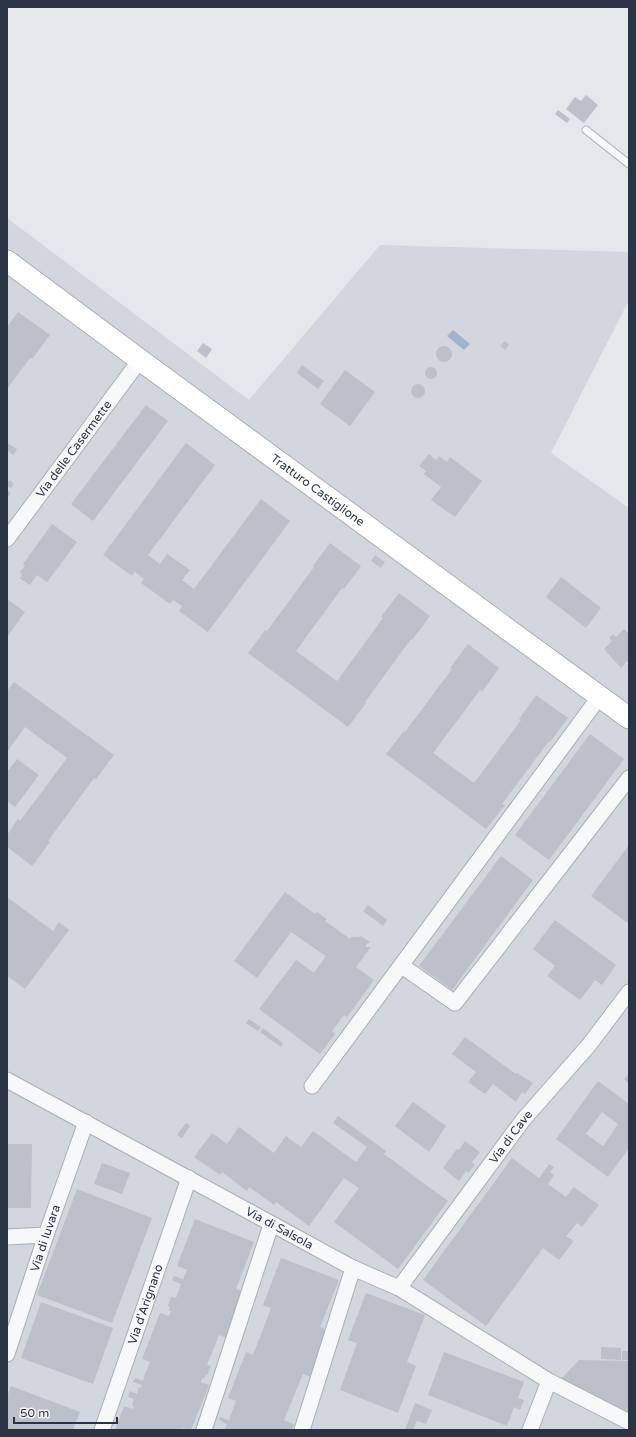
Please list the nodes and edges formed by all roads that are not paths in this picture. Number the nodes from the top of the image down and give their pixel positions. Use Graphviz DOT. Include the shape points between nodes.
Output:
graph roads {
  1 [pos="586,130"];
  2 [pos="629,164"];
  3 [pos="7,260"];
  4 [pos="140,360"];
  5 [pos="7,539"];
  6 [pos="600,696"];
  7 [pos="629,718"];
  8 [pos="629,778"];
  9 [pos="402,966"];
  10 [pos="629,992"];
  11 [pos="7,1080"];
  12 [pos="312,1086"];
  13 [pos="86,1122"];
  14 [pos="189,1178"];
  15 [pos="272,1225"];
  16 [pos="46,1235"];
  17 [pos="7,1237"];
  18 [pos="353,1268"];
  19 [pos="399,1288"];
  20 [pos="11,1331"];
  21 [pos="7,1354"];
  22 [pos="549,1381"];
  23 [pos="629,1422"];
  24 [pos="102,1430"];
  25 [pos="204,1430"];
  26 [pos="302,1430"];
  27 [pos="530,1430"];
  1 -- 2 [label="lane"];
  3 -- 4 [label="street, Tratturo Castiglione"];
  4 -- 5 [label="street, Via delle Casermette"];
  4 -- 6 [label="street, Tratturo Castiglione"];
  6 -- 7 [label="street, Tratturo Castiglione"];
  6 -- 9 [label="street"];
  8 -- 9 [label="street" via="455,1003"];
  9 -- 12 [label="street"];
  10 -- 19 [label="street, Via di Cave" via="589,1045 523,1120"];
  11 -- 13 [label="street, Via di Salsola"];
  13 -- 14 [label="street, Via di Salsola"];
  13 -- 16 [label="street, Via di Iuvara"];
  14 -- 15 [label="street, Via di Salsola"];
  14 -- 24 [label="street, Via d'Arignano"];
  15 -- 18 [label="street, Via di Salsola"];
  15 -- 25 [label="street"];
  16 -- 17 [label="street"];
  16 -- 20 [label="street, Via di Iuvara"];
  18 -- 19 [label="street, Via di Salsola"];
  18 -- 26 [label="street"];
  19 -- 22 [label="street, Via di Salsola"];
  20 -- 21 [label="street, Via di Iuvara"];
  22 -- 23 [label="street, Via di Salsola"];
  22 -- 27 [label="street"];
}
